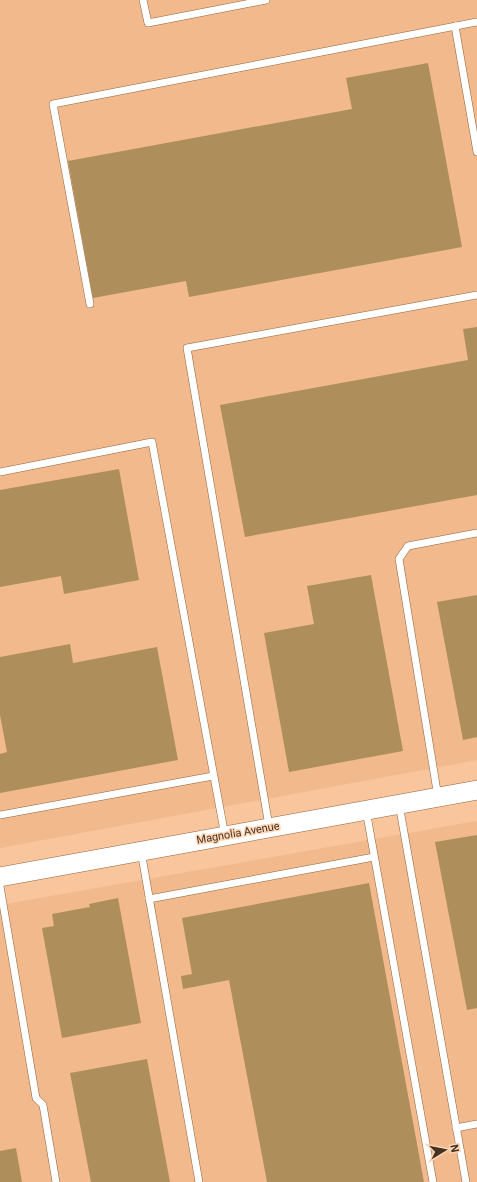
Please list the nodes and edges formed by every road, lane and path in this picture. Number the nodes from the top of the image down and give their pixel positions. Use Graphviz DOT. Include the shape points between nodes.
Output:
graph roads {
  1 [pos="143,0"];
  2 [pos="266,0"];
  3 [pos="477,22"];
  4 [pos="455,26"];
  5 [pos="477,152"];
  6 [pos="477,295"];
  7 [pos="90,304"];
  8 [pos="0,472"];
  9 [pos="477,533"];
  10 [pos="213,776"];
  11 [pos="477,790"];
  12 [pos="438,797"];
  13 [pos="399,804"];
  14 [pos="366,810"];
  15 [pos="0,815"];
  16 [pos="270,828"];
  17 [pos="225,836"];
  18 [pos="141,851"];
  19 [pos="374,857"];
  20 [pos="0,877"];
  21 [pos="0,886"];
  22 [pos="149,899"];
  23 [pos="9,934"];
  24 [pos="0,936"];
  25 [pos="477,1124"];
  26 [pos="456,1128"];
  27 [pos="56,1182"];
  28 [pos="199,1182"];
  29 [pos="433,1182"];
  30 [pos="466,1182"];
  1 -- 2 [label="lane" via="148,22"];
  3 -- 4 [label="lane"];
  4 -- 5 [label="lane"];
  4 -- 7 [label="lane" via="53,104"];
  6 -- 16 [label="lane" via="187,348"];
  8 -- 10 [label="lane" via="152,442"];
  9 -- 12 [label="lane" via="408,546 399,559"];
  10 -- 15 [label="lane"];
  10 -- 17 [label="lane"];
  11 -- 12 [label="street, Magnolia Avenue"];
  12 -- 13 [label="street, Magnolia Avenue"];
  13 -- 14 [label="street, Magnolia Avenue"];
  13 -- 26 [label="lane"];
  14 -- 16 [label="street, Magnolia Avenue"];
  14 -- 19 [label="lane"];
  16 -- 17 [label="street, Magnolia Avenue"];
  17 -- 18 [label="street, Magnolia Avenue"];
  18 -- 20 [label="street, Magnolia Avenue"];
  18 -- 22 [label="lane"];
  19 -- 22 [label="lane"];
  19 -- 29 [label="lane"];
  21 -- 23 [label="lane"];
  22 -- 28 [label="lane"];
  23 -- 24 [label="lane"];
  23 -- 27 [label="lane" via="36,1098 43,1105"];
  25 -- 26 [label="lane"];
  26 -- 30 [label="lane"];
}
